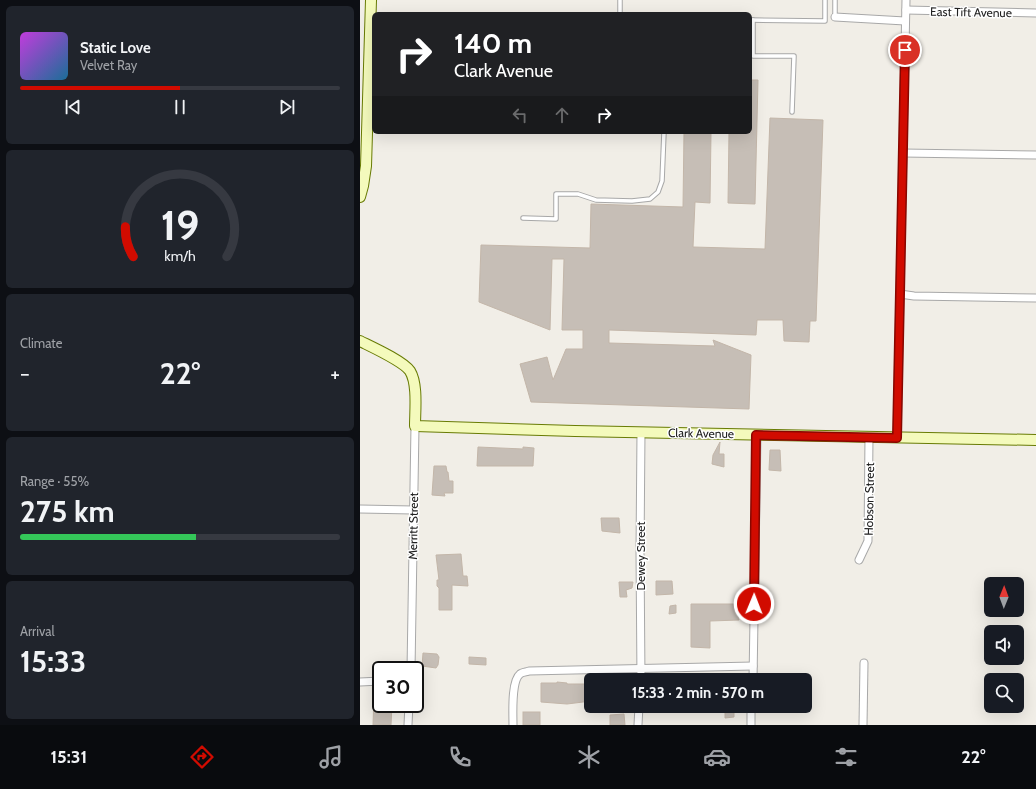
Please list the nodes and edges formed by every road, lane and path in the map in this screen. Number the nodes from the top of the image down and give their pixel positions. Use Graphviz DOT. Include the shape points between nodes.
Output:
graph roads {
  1 [pos="371,0"];
  2 [pos="620,0"];
  3 [pos="826,0"];
  4 [pos="835,0"];
  5 [pos="906,0"];
  6 [pos="906,10"];
  7 [pos="620,12"];
  8 [pos="1036,13"];
  9 [pos="835,17"];
  10 [pos="752,20"];
  11 [pos="905,20"];
  12 [pos="752,55"];
  13 [pos="792,112"];
  14 [pos="664,134"];
  15 [pos="903,153"];
  16 [pos="1036,155"];
  17 [pos="360,197"];
  18 [pos="523,218"];
  19 [pos="900,294"];
  20 [pos="1036,298"];
  21 [pos="360,341"];
  22 [pos="415,426"];
  23 [pos="640,432"];
  24 [pos="756,435"];
  25 [pos="869,437"];
  26 [pos="897,438"];
  27 [pos="1036,440"];
  28 [pos="360,509"];
  29 [pos="413,510"];
  30 [pos="859,560"];
  31 [pos="411,661"];
  32 [pos="864,663"];
  33 [pos="753,666"];
  34 [pos="641,668"];
  35 [pos="641,673"];
  36 [pos="753,673"];
  37 [pos="372,681"];
  38 [pos="360,682"];
  39 [pos="409,713"];
  40 [pos="639,713"];
  41 [pos="751,713"];
  42 [pos="408,725"];
  43 [pos="512,725"];
  44 [pos="638,725"];
  45 [pos="751,725"];
  46 [pos="863,725"];
  1 -- 17 [label="street" via="366,166"];
  2 -- 7 [label="lane"];
  3 -- 10 [label="lane" via="825,21"];
  4 -- 9 [label="lane"];
  5 -- 6 [label="street"];
  6 -- 8 [label="street, East Tift Avenue"];
  6 -- 11 [label="street"];
  9 -- 11 [label="street"];
  11 -- 15 [label="street"];
  12 -- 13 [label="lane" via="794,56"];
  14 -- 18 [label="lane" via="662,182 658,192 650,198 632,201 596,200 578,194 556,194 556,219"];
  15 -- 16 [label="street"];
  15 -- 19 [label="street"];
  19 -- 20 [label="street"];
  19 -- 26 [label="street"];
  21 -- 22 [label="street, Merritt Street" via="402,363 410,371 415,394"];
  22 -- 23 [label="street, Clark Avenue"];
  22 -- 29 [label="street, Merritt Street"];
  23 -- 24 [label="street, Clark Avenue"];
  23 -- 34 [label="street, Dewey Street"];
  24 -- 25 [label="street, Clark Avenue"];
  24 -- 33 [label="street"];
  25 -- 26 [label="street, Clark Avenue"];
  25 -- 30 [label="street, Hobson Street" via="868,541"];
  26 -- 27 [label="street, Clark Avenue"];
  28 -- 29 [label="street"];
  29 -- 31 [label="street, Merritt Street"];
  32 -- 46 [label="street"];
  33 -- 34 [label="street"];
  33 -- 36 [label="street"];
  34 -- 35 [label="street, Dewey Street"];
  34 -- 43 [label="street" via="529,671 520,674 514,688"];
  37 -- 38 [label="street"];
  39 -- 42 [label="street"];
  40 -- 44 [label="street"];
  41 -- 45 [label="street"];
}
